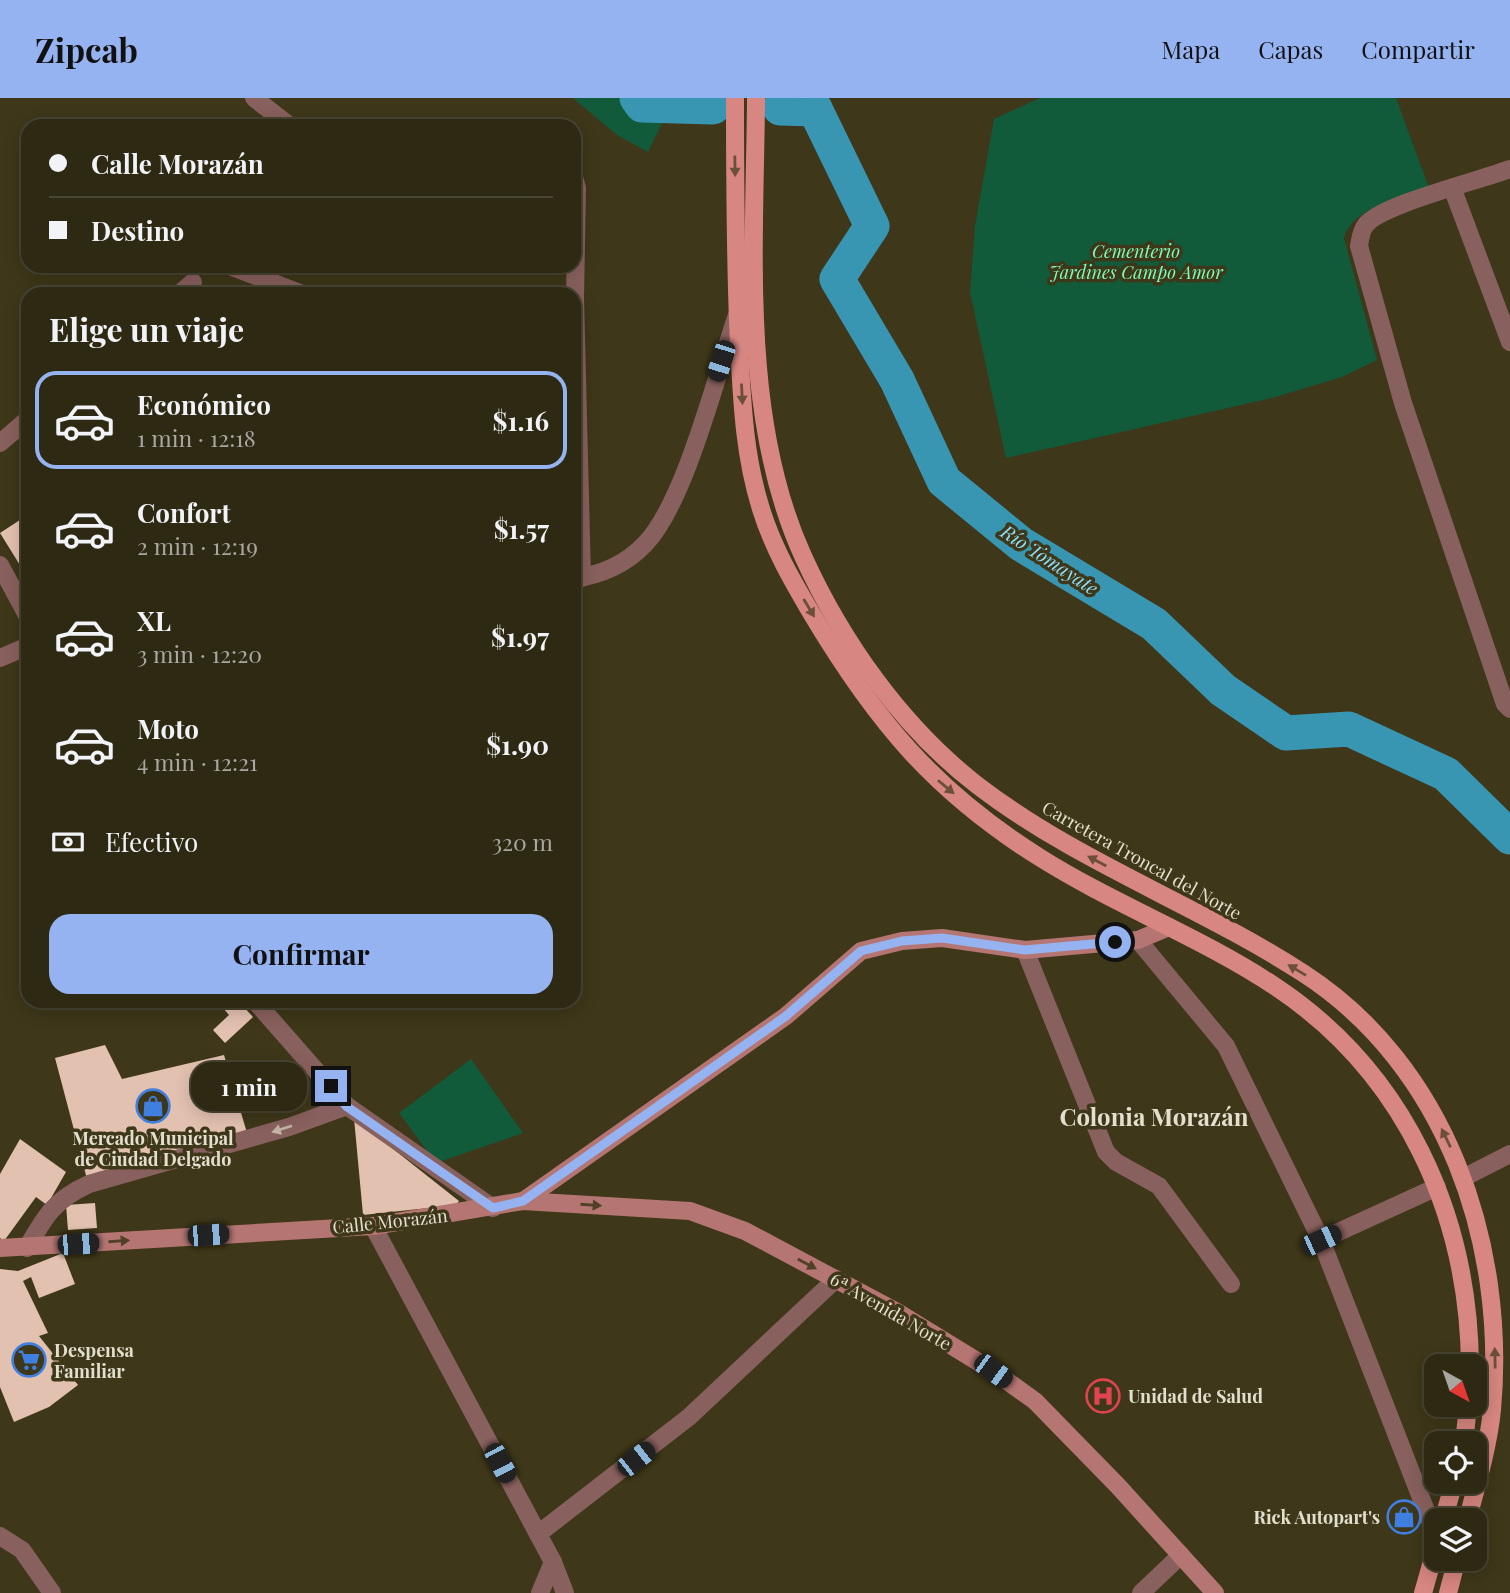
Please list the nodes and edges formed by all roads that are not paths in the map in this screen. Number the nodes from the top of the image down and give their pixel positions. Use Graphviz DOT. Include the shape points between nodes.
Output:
graph roads {
  1 [pos="254,98"];
  2 [pos="735,98"];
  3 [pos="756,98"];
  4 [pos="281,119"];
  5 [pos="1510,169"];
  6 [pos="1452,190"];
  7 [pos="248,273"];
  8 [pos="193,282"];
  9 [pos="187,287"];
  10 [pos="284,287"];
  11 [pos="738,311"];
  12 [pos="1510,342"];
  13 [pos="21,425"];
  14 [pos="0,443"];
  15 [pos="0,565"];
  16 [pos="581,578"];
  17 [pos="21,604"];
  18 [pos="21,649"];
  19 [pos="0,659"];
  20 [pos="1510,709"];
  21 [pos="1169,928"];
  22 [pos="1138,940"];
  23 [pos="1025,950"];
  24 [pos="261,1008"];
  25 [pos="346,1106"];
  26 [pos="1510,1154"];
  27 [pos="1463,1178"];
  28 [pos="1437,1187"];
  29 [pos="523,1201"];
  30 [pos="493,1208"];
  31 [pos="373,1226"];
  32 [pos="1321,1240"];
  33 [pos="0,1248"];
  34 [pos="27,1248"];
  35 [pos="0,1256"];
  36 [pos="836,1279"];
  37 [pos="1231,1284"];
  38 [pos="1469,1354"];
  39 [pos="1424,1508"];
  40 [pos="1471,1508"];
  41 [pos="538,1534"];
  42 [pos="0,1536"];
  43 [pos="1181,1555"];
  44 [pos="553,1562"];
  45 [pos="1429,1571"];
  46 [pos="1454,1571"];
  47 [pos="52,1593"];
  48 [pos="540,1593"];
  49 [pos="565,1593"];
  50 [pos="1141,1593"];
  51 [pos="1215,1593"];
  52 [pos="1423,1593"];
  53 [pos="1448,1593"];
  1 -- 4 [label="street"];
  2 -- 11 [label="main road, one-way"];
  27 -- 3 [label="main road, Carretera Troncal del Norte, one-way" via="1430,1106 1400,1064 1340,1002 1303,973 1037,828 974,783 907,716 854,647 792,529 761,415"];
  5 -- 6 [label="street"];
  6 -- 12 [label="street"];
  6 -- 20 [label="street" via="1434,192 1380,213 1365,225 1359,246 1403,402"];
  7 -- 10 [label="street"];
  8 -- 9 [label="street"];
  11 -- 16 [label="street" via="680,484 657,528 643,547 619,565"];
  11 -- 21 [label="main road, one-way" via="743,435 761,510 788,573 850,678 899,742 974,810 1040,858"];
  13 -- 14 [label="street"];
  15 -- 17 [label="street"];
  18 -- 19 [label="street"];
  21 -- 22 [label="main road, Calle Morazán"];
  21 -- 28 [label="main road" via="1277,988 1329,1028 1392,1103"];
  22 -- 23 [label="main road, Calle Morazán"];
  22 -- 32 [label="street" via="1226,1046"];
  23 -- 29 [label="main road, Calle Morazán" via="942,938 861,951 786,1016"];
  23 -- 37 [label="street" via="1106,1152 1163,1190"];
  24 -- 25 [label="street"];
  25 -- 30 [label="street"];
  25 -- 34 [label="street, one-way" via="64,1195"];
  26 -- 27 [label="street"];
  40 -- 27 [label="main road, Carretera Troncal del Norte, one-way" via="1486,1451 1495,1368 1485,1248"];
  28 -- 32 [label="street"];
  28 -- 38 [label="main road" via="1465,1282"];
  29 -- 30 [label="main road, Calle Morazán"];
  29 -- 36 [label="main road, 6ª Avenida Norte, one-way" via="691,1211 745,1231"];
  30 -- 31 [label="main road, Calle Morazán"];
  34 -- 31 [label="main road, Calle Morazán, one-way"];
  31 -- 41 [label="street"];
  32 -- 39 [label="street"];
  33 -- 34 [label="main road, Calle Morazán"];
  34 -- 35 [label="main road, Calle Morazán"];
  36 -- 41 [label="street" via="689,1417"];
  36 -- 43 [label="main road, 6ª Avenida Norte" via="897,1312 1035,1401"];
  41 -- 44 [label="street"];
  42 -- 47 [label="street" via="22,1550"];
  43 -- 50 [label="street"];
  43 -- 51 [label="main road, 6ª Avenida Norte"];
  44 -- 48 [label="street"];
  44 -- 49 [label="street"];
  45 -- 52 [label="main road"];
  46 -- 53 [label="main road"];
}
